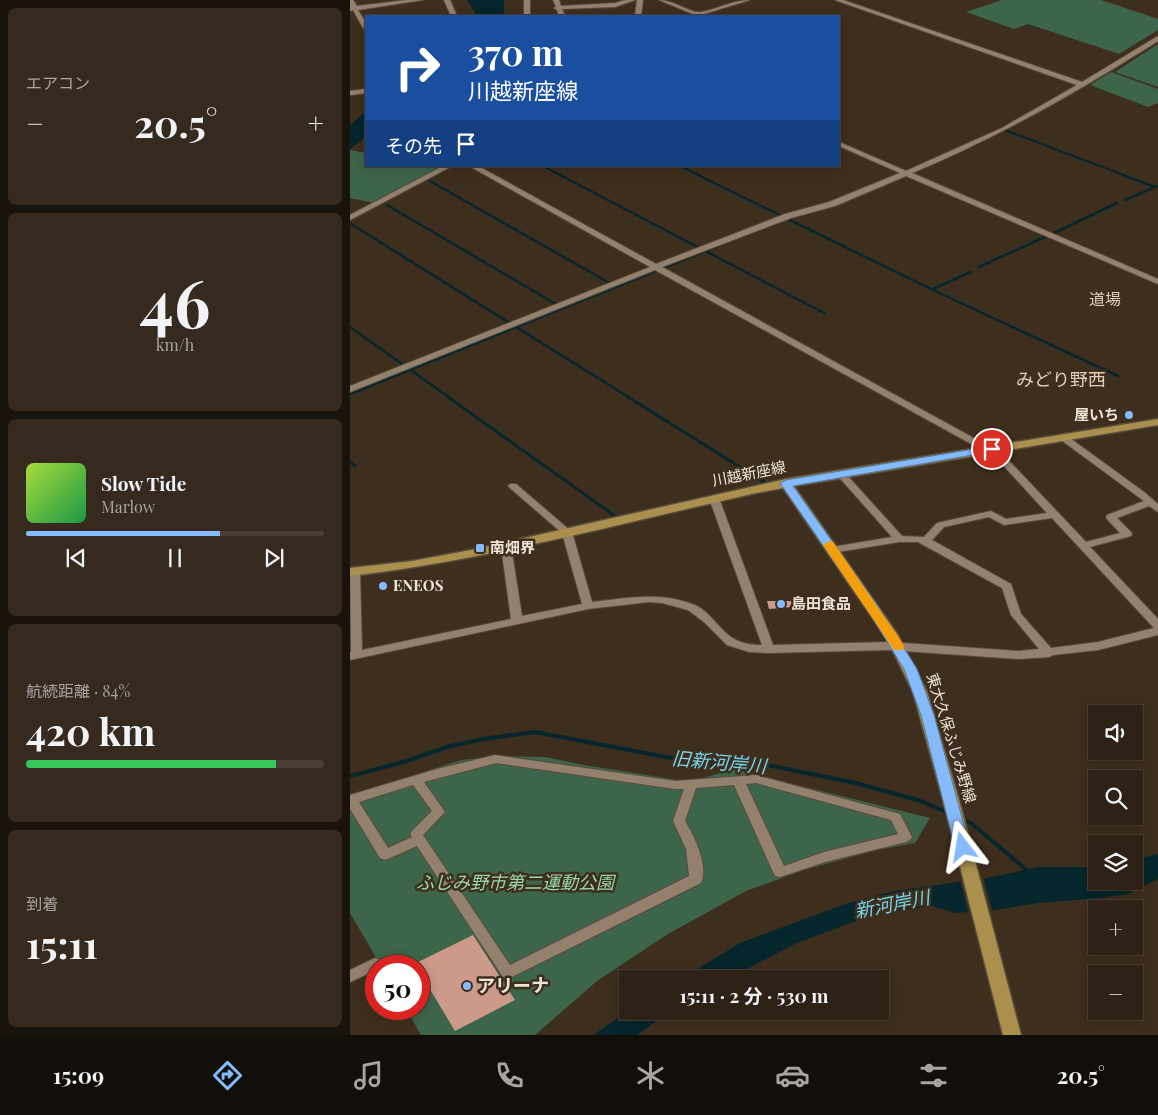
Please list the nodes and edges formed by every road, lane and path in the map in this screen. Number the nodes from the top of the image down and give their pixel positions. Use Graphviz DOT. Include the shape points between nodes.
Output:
graph roads {
  1 [pos="350,0"];
  2 [pos="420,0"];
  3 [pos="447,0"];
  4 [pos="521,0"];
  5 [pos="527,0"];
  6 [pos="556,0"];
  7 [pos="632,0"];
  8 [pos="640,0"];
  9 [pos="662,0"];
  10 [pos="747,0"];
  11 [pos="838,0"];
  12 [pos="734,2"];
  13 [pos="352,8"];
  14 [pos="557,8"];
  15 [pos="454,15"];
  16 [pos="521,15"];
  17 [pos="527,15"];
  18 [pos="561,15"];
  19 [pos="638,15"];
  20 [pos="695,15"];
  21 [pos="365,27"];
  22 [pos="1158,38"];
  23 [pos="1082,85"];
  24 [pos="365,91"];
  25 [pos="350,93"];
  26 [pos="840,144"];
  27 [pos="447,167"];
  28 [pos="474,167"];
  29 [pos="906,173"];
  30 [pos="350,218"];
  31 [pos="656,267"];
  32 [pos="1158,282"];
  33 [pos="350,389"];
  34 [pos="1158,422"];
  35 [pos="1064,438"];
  36 [pos="991,449"];
  37 [pos="841,474"];
  38 [pos="786,483"];
  39 [pos="513,486"];
  40 [pos="714,498"];
  41 [pos="1155,505"];
  42 [pos="1054,515"];
  43 [pos="567,532"];
  44 [pos="899,538"];
  45 [pos="926,541"];
  46 [pos="506,546"];
  47 [pos="1083,546"];
  48 [pos="832,550"];
  49 [pos="352,572"];
  50 [pos="588,606"];
  51 [pos="517,620"];
  52 [pos="1158,626"];
  53 [pos="1158,631"];
  54 [pos="898,646"];
  55 [pos="769,649"];
  56 [pos="1049,653"];
  57 [pos="353,655"];
  58 [pos="416,780"];
  59 [pos="738,781"];
  60 [pos="691,785"];
  61 [pos="350,800"];
  62 [pos="420,839"];
  63 [pos="365,969"];
  64 [pos="350,976"];
  65 [pos="1012,1035"];
  1 -- 13 [label="street"];
  2 -- 13 [label="street"];
  3 -- 15 [label="street"];
  4 -- 16 [label="street"];
  5 -- 17 [label="street"];
  6 -- 14 [label="street"];
  7 -- 14 [label="street" via="615,5"];
  8 -- 19 [label="street"];
  9 -- 20 [label="street"];
  10 -- 12 [label="street"];
  11 -- 23 [label="street"];
  12 -- 20 [label="street"];
  13 -- 21 [label="street"];
  14 -- 18 [label="street"];
  22 -- 23 [label="street"];
  23 -- 29 [label="street" via="1004,129"];
  24 -- 25 [label="street"];
  26 -- 29 [label="street"];
  27 -- 30 [label="street"];
  28 -- 31 [label="street"];
  29 -- 31 [label="street" via="832,204 788,216"];
  29 -- 32 [label="street"];
  31 -- 33 [label="street"];
  31 -- 36 [label="street"];
  34 -- 35 [label="main road, 川越新座線"];
  35 -- 36 [label="main road, 川越新座線"];
  35 -- 41 [label="street"];
  36 -- 37 [label="main road, 川越新座線"];
  36 -- 42 [label="street"];
  37 -- 38 [label="main road, 川越新座線"];
  37 -- 44 [label="street"];
  38 -- 40 [label="main road, 川越新座線"];
  38 -- 48 [label="main road, 東大久保ふじみ野線"];
  39 -- 43 [label="street"];
  40 -- 43 [label="main road, 川越新座線"];
  40 -- 55 [label="street"];
  41 -- 47 [label="street" via="1110,517 1127,534"];
  42 -- 45 [label="street" via="1004,522 991,514 941,525"];
  42 -- 47 [label="street"];
  43 -- 46 [label="main road, 川越新座線"];
  43 -- 50 [label="street"];
  44 -- 45 [label="street"];
  44 -- 48 [label="street"];
  45 -- 56 [label="street" via="1007,586 1016,615"];
  46 -- 49 [label="main road, 川越新座線" via="422,563"];
  46 -- 51 [label="street"];
  47 -- 52 [label="street"];
  48 -- 54 [label="main road, 東大久保ふじみ野線"];
  49 -- 57 [label="street"];
  50 -- 51 [label="street"];
  50 -- 55 [label="street" via="649,599 679,604 692,608 731,642 749,648"];
  51 -- 57 [label="street"];
  53 -- 56 [label="street" via="1098,646"];
  54 -- 55 [label="street"];
  54 -- 56 [label="street"];
  54 -- 65 [label="main road, 東大久保ふじみ野線" via="920,692"];
  58 -- 60 [label="street" via="495,759"];
  58 -- 61 [label="street"];
  58 -- 62 [label="street" via="438,812 416,834"];
  59 -- 59 [label="street" via="756,779 896,817 906,837 824,857 780,872"];
  59 -- 60 [label="street"];
  60 -- 62 [label="street" via="679,821 697,865 696,879 508,973"];
  61 -- 62 [label="street" via="385,855"];
  63 -- 64 [label="street"];
}
